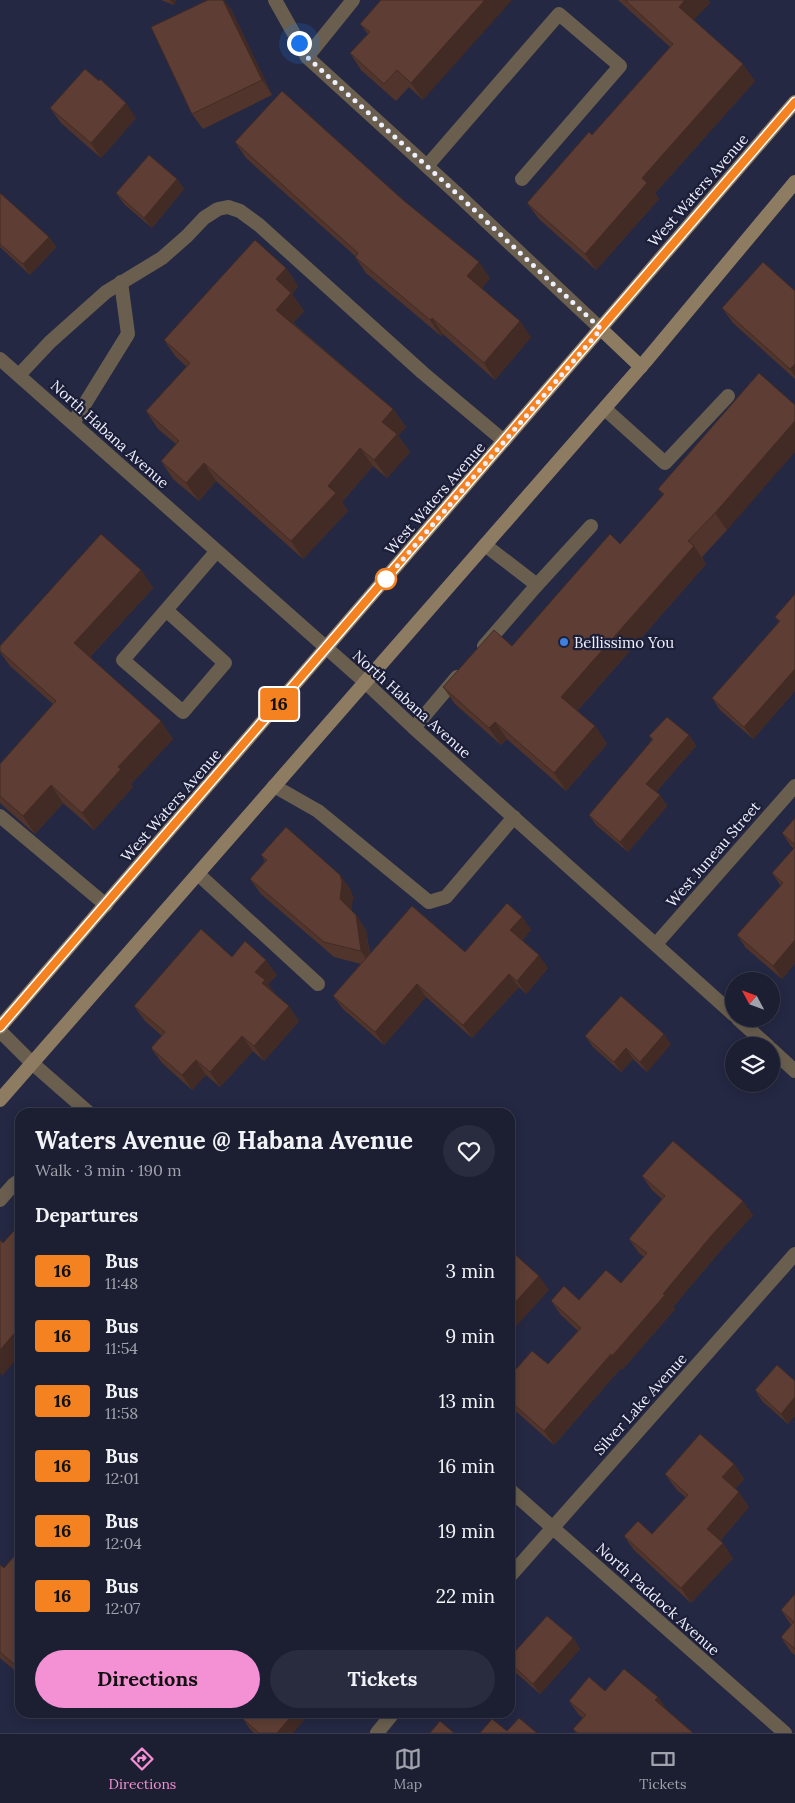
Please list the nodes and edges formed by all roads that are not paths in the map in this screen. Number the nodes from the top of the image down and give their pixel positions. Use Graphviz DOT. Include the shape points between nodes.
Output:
graph roads {
  1 [pos="275,0"];
  2 [pos="353,0"];
  3 [pos="307,57"];
  4 [pos="795,102"];
  5 [pos="427,166"];
  6 [pos="522,179"];
  7 [pos="795,182"];
  8 [pos="121,282"];
  9 [pos="601,329"];
  10 [pos="0,359"];
  11 [pos="641,367"];
  12 [pos="19,375"];
  13 [pos="728,396"];
  14 [pos="605,408"];
  15 [pos="72,422"];
  16 [pos="504,441"];
  17 [pos="590,526"];
  18 [pos="485,545"];
  19 [pos="216,552"];
  20 [pos="537,585"];
  21 [pos="166,610"];
  22 [pos="326,649"];
  23 [pos="365,682"];
  24 [pos="414,728"];
  25 [pos="274,786"];
  26 [pos="795,786"];
  27 [pos="0,816"];
  28 [pos="514,817"];
  29 [pos="198,874"];
  30 [pos="106,905"];
  31 [pos="656,944"];
  32 [pos="318,984"];
  33 [pos="725,1007"];
  34 [pos="0,1027"];
  35 [pos="748,1028"];
  36 [pos="0,1031"];
  37 [pos="758,1037"];
  38 [pos="780,1057"];
  39 [pos="32,1063"];
  40 [pos="795,1071"];
  41 [pos="0,1100"];
  42 [pos="83,1108"];
  43 [pos="15,1184"];
  44 [pos="0,1200"];
  45 [pos="795,1254"];
  46 [pos="515,1494"];
  47 [pos="552,1527"];
  48 [pos="515,1570"];
  49 [pos="389,1718"];
  50 [pos="377,1733"];
  51 [pos="784,1733"];
  1 -- 3 [label="street"];
  2 -- 3 [label="street"];
  3 -- 5 [label="street"];
  4 -- 9 [label="main road, West Waters Avenue"];
  5 -- 6 [label="street" via="559,14 620,66"];
  5 -- 9 [label="street"];
  7 -- 11 [label="main road"];
  8 -- 12 [label="street" via="50,342"];
  8 -- 15 [label="street" via="128,334"];
  8 -- 16 [label="street" via="162,258 218,209 228,207 240,211 423,374"];
  9 -- 11 [label="main road"];
  9 -- 16 [label="main road, West Waters Avenue"];
  10 -- 12 [label="street, North Habana Avenue"];
  11 -- 14 [label="main road"];
  12 -- 15 [label="street, North Habana Avenue"];
  13 -- 14 [label="street" via="665,463"];
  14 -- 18 [label="main road"];
  15 -- 19 [label="street, North Habana Avenue"];
  16 -- 22 [label="main road, West Waters Avenue"];
  17 -- 20 [label="street"];
  18 -- 20 [label="street"];
  18 -- 23 [label="main road"];
  19 -- 21 [label="street"];
  19 -- 22 [label="street, North Habana Avenue"];
  20 -- 24 [label="street"];
  21 -- 21 [label="street" via="123,660 183,712 225,663"];
  22 -- 23 [label="street, North Habana Avenue"];
  22 -- 30 [label="main road, West Waters Avenue"];
  23 -- 24 [label="street, North Habana Avenue"];
  23 -- 25 [label="main road"];
  24 -- 28 [label="street, North Habana Avenue"];
  25 -- 28 [label="street" via="318,812 429,902 446,897"];
  25 -- 29 [label="main road"];
  26 -- 31 [label="street, West Juneau Street"];
  27 -- 30 [label="street"];
  28 -- 31 [label="street, North Habana Avenue"];
  29 -- 32 [label="street"];
  29 -- 39 [label="main road"];
  30 -- 34 [label="main road, West Waters Avenue"];
  31 -- 33 [label="street, North Habana Avenue"];
  35 -- 37 [label="street"];
  36 -- 39 [label="street"];
  38 -- 40 [label="street"];
  39 -- 41 [label="main road"];
  39 -- 42 [label="street"];
  43 -- 44 [label="street"];
  45 -- 47 [label="street, Silver Lake Avenue"];
  46 -- 47 [label="street, North Paddock Avenue"];
  47 -- 48 [label="street, Silver Lake Avenue"];
  47 -- 51 [label="street, North Paddock Avenue"];
  49 -- 50 [label="street"];
}
